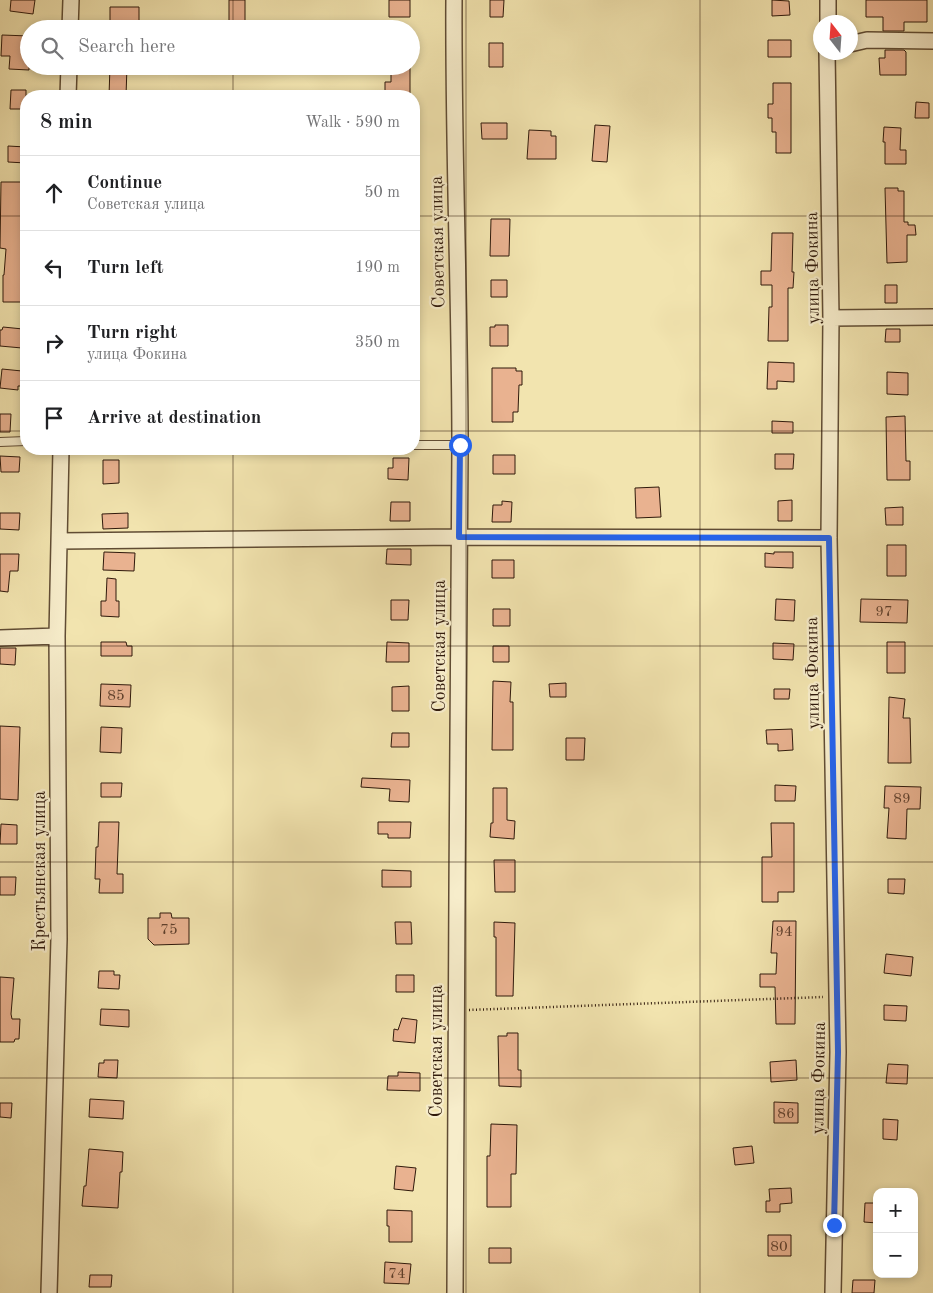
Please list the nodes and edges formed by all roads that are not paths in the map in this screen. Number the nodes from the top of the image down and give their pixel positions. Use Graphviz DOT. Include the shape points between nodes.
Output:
graph roads {
  1 [pos="71,0"];
  2 [pos="454,0"];
  3 [pos="828,0"];
  4 [pos="828,15"];
  5 [pos="70,20"];
  6 [pos="933,40"];
  7 [pos="858,42"];
  8 [pos="827,60"];
  9 [pos="69,75"];
  10 [pos="68,90"];
  11 [pos="933,316"];
  12 [pos="832,318"];
  13 [pos="20,441"];
  14 [pos="0,442"];
  15 [pos="420,444"];
  16 [pos="460,445"];
  17 [pos="61,455"];
  18 [pos="459,537"];
  19 [pos="829,538"];
  20 [pos="60,541"];
  21 [pos="58,636"];
  22 [pos="0,638"];
  23 [pos="50,1293"];
  24 [pos="455,1293"];
  25 [pos="833,1293"];
  1 -- 5 [label="street"];
  2 -- 16 [label="street, Советская улица"];
  3 -- 4 [label="street"];
  6 -- 7 [label="street"];
  8 -- 12 [label="street, улица Фокина"];
  9 -- 10 [label="street"];
  11 -- 12 [label="street"];
  12 -- 19 [label="street, улица Фокина"];
  13 -- 14 [label="lane"];
  15 -- 16 [label="lane"];
  16 -- 18 [label="street, Советская улица"];
  17 -- 20 [label="street, Крестьянская улица"];
  18 -- 19 [label="street"];
  18 -- 20 [label="street"];
  18 -- 24 [label="street, Советская улица"];
  19 -- 25 [label="street, улица Фокина" via="838,1052"];
  20 -- 21 [label="street, Крестьянская улица"];
  21 -- 22 [label="street"];
  21 -- 23 [label="street, Крестьянская улица" via="58,939"];
}
